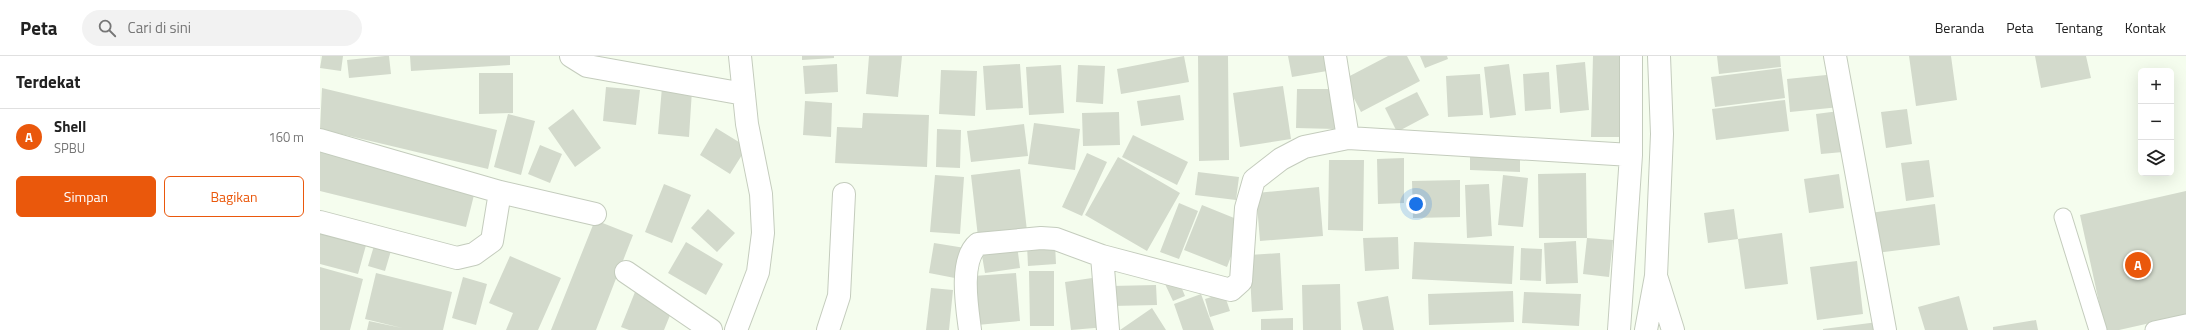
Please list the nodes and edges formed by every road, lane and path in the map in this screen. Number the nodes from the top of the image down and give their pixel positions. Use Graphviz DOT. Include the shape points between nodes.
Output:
graph roads {
  1 [pos="571,56"];
  2 [pos="740,56"];
  3 [pos="1335,56"];
  4 [pos="1631,56"];
  5 [pos="1659,56"];
  6 [pos="1835,56"];
  7 [pos="744,94"];
  8 [pos="1348,138"];
  9 [pos="320,140"];
  10 [pos="1631,156"];
  11 [pos="500,192"];
  12 [pos="844,194"];
  13 [pos="595,214"];
  14 [pos="2064,217"];
  15 [pos="320,222"];
  16 [pos="1102,256"];
  17 [pos="626,272"];
  18 [pos="1656,276"];
  19 [pos="2186,322"];
  20 [pos="711,330"];
  21 [pos="736,330"];
  22 [pos="828,330"];
  23 [pos="970,330"];
  24 [pos="1108,330"];
  25 [pos="1619,330"];
  26 [pos="1646,330"];
  27 [pos="1672,330"];
  28 [pos="1885,330"];
  29 [pos="2098,330"];
  30 [pos="2154,330"];
  1 -- 7 [label="street" via="587,66"];
  2 -- 7 [label="street"];
  3 -- 8 [label="street"];
  4 -- 10 [label="street"];
  5 -- 18 [label="street" via="1662,134"];
  6 -- 28 [label="street"];
  7 -- 21 [label="street" via="747,124 761,194 763,233 758,272"];
  8 -- 10 [label="street"];
  8 -- 16 [label="street" via="1304,148 1281,159 1254,180 1246,208 1241,281 1231,290"];
  9 -- 11 [label="street"];
  10 -- 25 [label="street"];
  11 -- 13 [label="street"];
  11 -- 15 [label="street" via="492,241 474,254 457,258"];
  12 -- 22 [label="street" via="839,296"];
  14 -- 29 [label="lane"];
  16 -- 23 [label="street" via="1056,239 978,244 972,249 966,269"];
  16 -- 24 [label="street"];
  17 -- 20 [label="street"];
  18 -- 26 [label="street"];
  18 -- 27 [label="street"];
  19 -- 30 [label="lane"];
}
